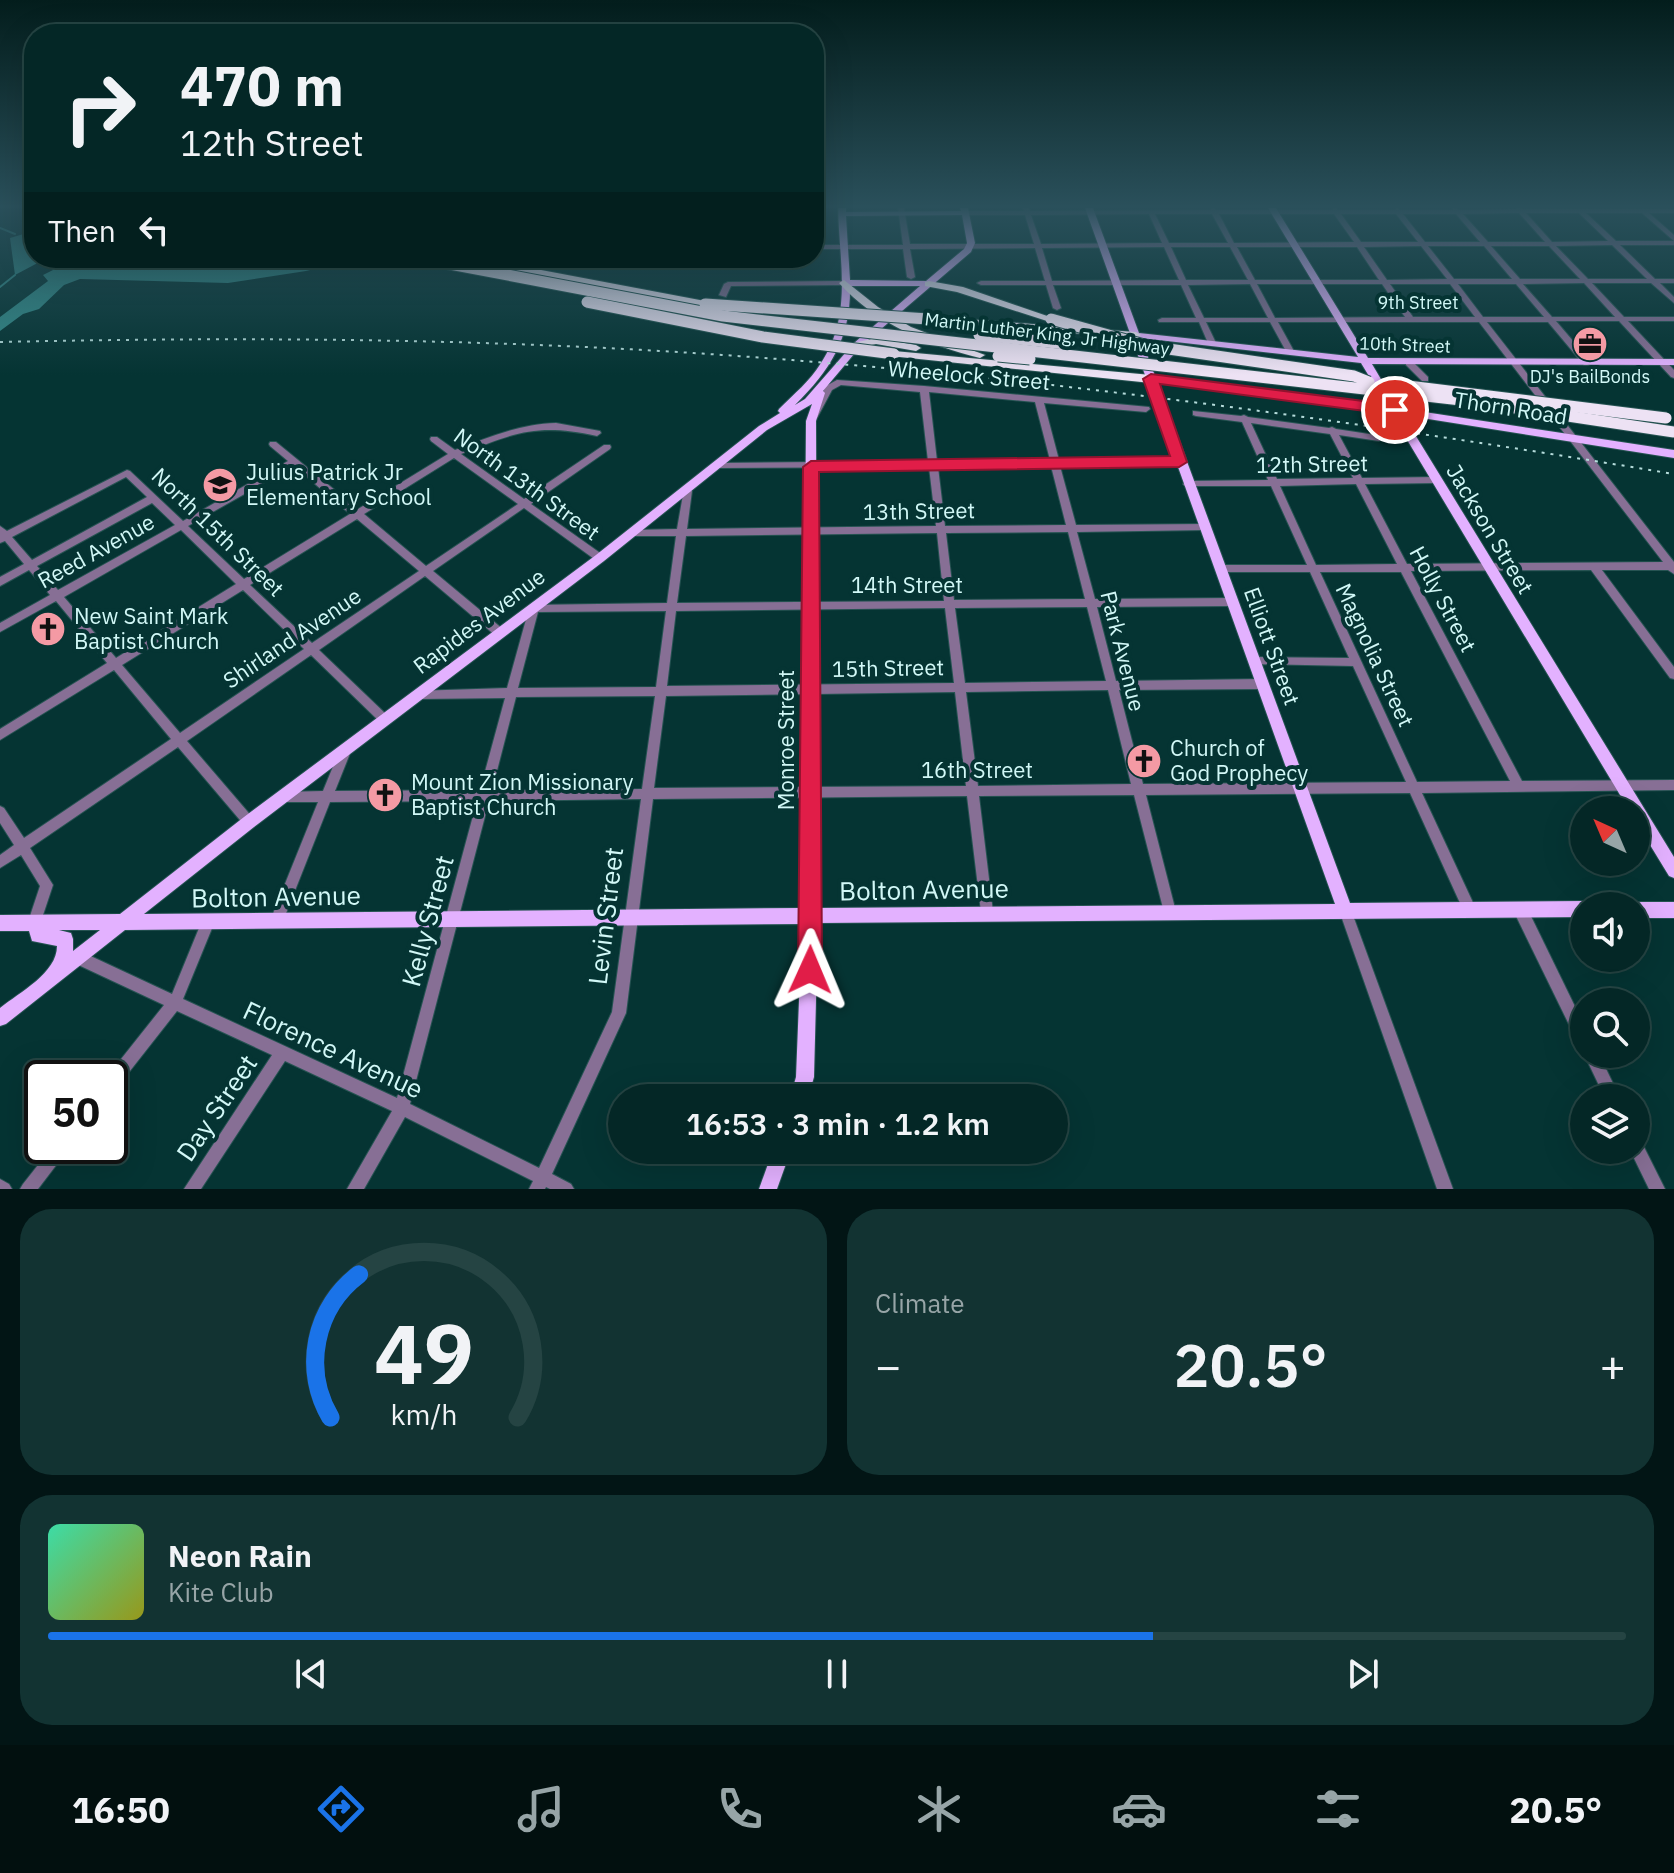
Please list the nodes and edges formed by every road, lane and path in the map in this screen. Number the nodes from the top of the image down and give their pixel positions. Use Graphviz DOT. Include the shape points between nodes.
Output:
graph roads {
  1 [pos="844,263"];
  2 [pos="909,263"];
  3 [pos="952,263"];
  4 [pos="1042,263"];
  5 [pos="1110,263"];
  6 [pos="1174,263"];
  7 [pos="1242,263"];
  8 [pos="1306,263"];
  9 [pos="1372,263"];
  10 [pos="1438,263"];
  11 [pos="1502,263"];
  12 [pos="1569,263"];
  13 [pos="1635,263"];
  14 [pos="453,268"];
  15 [pos="471,268"];
  16 [pos="516,268"];
  17 [pos="911,277"];
  18 [pos="1182,280"];
  19 [pos="1251,280"];
  20 [pos="1316,280"];
  21 [pos="1383,280"];
  22 [pos="1451,280"];
  23 [pos="1516,280"];
  24 [pos="1585,280"];
  25 [pos="1116,281"];
  26 [pos="1653,281"];
  27 [pos="1674,281"];
  28 [pos="1048,282"];
  29 [pos="844,283"];
  30 [pos="981,283"];
  31 [pos="929,284"];
  32 [pos="723,295"];
  33 [pos="1674,301"];
  34 [pos="705,304"];
  35 [pos="1054,314"];
  36 [pos="888,319"];
  37 [pos="1410,319"];
  38 [pos="1481,319"];
  39 [pos="1550,319"];
  40 [pos="1621,319"];
  41 [pos="1674,319"];
  42 [pos="1162,320"];
  43 [pos="1200,320"];
  44 [pos="1271,320"];
  45 [pos="1340,320"];
  46 [pos="1136,335"];
  47 [pos="1212,343"];
  48 [pos="857,345"];
  49 [pos="1291,353"];
  50 [pos="980,355"];
  51 [pos="1365,361"];
  52 [pos="1513,362"];
  53 [pos="1661,362"];
  54 [pos="1674,362"];
  55 [pos="1409,363"];
  56 [pos="1587,363"];
  57 [pos="1674,375"];
  58 [pos="1260,378"];
  59 [pos="1151,379"];
  60 [pos="1425,379"];
  61 [pos="1369,382"];
  62 [pos="825,383"];
  63 [pos="924,389"];
  64 [pos="1039,400"];
  65 [pos="1486,404"];
  66 [pos="1146,409"];
  67 [pos="1395,410"];
  68 [pos="1196,413"];
  69 [pos="1244,418"];
  70 [pos="1671,419"];
  71 [pos="811,421"];
  72 [pos="763,428"];
  73 [pos="1332,430"];
  74 [pos="1674,432"];
  75 [pos="597,433"];
  76 [pos="1572,437"];
  77 [pos="1379,438"];
  78 [pos="434,439"];
  79 [pos="1674,441"];
  80 [pos="273,444"];
  81 [pos="607,447"];
  82 [pos="454,454"];
  83 [pos="1674,454"];
  84 [pos="294,462"];
  85 [pos="1179,462"];
  86 [pos="1053,464"];
  87 [pos="934,465"];
  88 [pos="717,466"];
  89 [pos="811,467"];
  90 [pos="1437,480"];
  91 [pos="1359,481"];
  92 [pos="1273,482"];
  93 [pos="1188,484"];
  94 [pos="687,491"];
  95 [pos="153,498"];
  96 [pos="524,504"];
  97 [pos="357,514"];
  98 [pos="182,526"];
  99 [pos="1206,527"];
  100 [pos="1071,529"];
  101 [pos="942,530"];
  102 [pos="682,532"];
  103 [pos="809,532"];
  104 [pos="632,533"];
  105 [pos="2,535"];
  106 [pos="600,558"];
  107 [pos="31,566"];
  108 [pos="1594,567"];
  109 [pos="1673,567"];
  110 [pos="1405,568"];
  111 [pos="1491,568"];
  112 [pos="1221,569"];
  113 [pos="1313,569"];
  114 [pos="426,571"];
  115 [pos="0,582"];
  116 [pos="243,584"];
  117 [pos="57,596"];
  118 [pos="1233,602"];
  119 [pos="1092,604"];
  120 [pos="811,605"];
  121 [pos="950,605"];
  122 [pos="673,606"];
  123 [pos="534,608"];
  124 [pos="0,628"];
  125 [pos="500,633"];
  126 [pos="312,649"];
  127 [pos="1255,661"];
  128 [pos="1356,662"];
  129 [pos="114,664"];
  130 [pos="1674,675"];
  131 [pos="1262,684"];
  132 [pos="1110,685"];
  133 [pos="960,687"];
  134 [pos="811,689"];
  135 [pos="661,690"];
  136 [pos="512,692"];
  137 [pos="419,694"];
  138 [pos="385,720"];
  139 [pos="0,735"];
  140 [pos="178,740"];
  141 [pos="345,749"];
  142 [pos="1622,785"];
  143 [pos="1674,785"];
  144 [pos="1519,786"];
  145 [pos="1413,787"];
  146 [pos="1301,788"];
  147 [pos="1138,789"];
  148 [pos="974,790"];
  149 [pos="810,792"];
  150 [pos="645,793"];
  151 [pos="486,794"];
  152 [pos="326,796"];
  153 [pos="281,797"];
  154 [pos="0,812"];
  155 [pos="249,822"];
  156 [pos="24,845"];
  157 [pos="0,862"];
  158 [pos="1674,871"];
  159 [pos="1470,909"];
  160 [pos="1520,909"];
  161 [pos="1570,909"];
  162 [pos="1345,910"];
  163 [pos="1650,910"];
  164 [pos="1674,910"];
  165 [pos="987,912"];
  166 [pos="1170,912"];
  167 [pos="629,915"];
  168 [pos="811,915"];
  169 [pos="455,918"];
  170 [pos="209,921"];
  171 [pos="276,921"];
  172 [pos="34,922"];
  173 [pos="0,923"];
  174 [pos="120,924"];
  175 [pos="77,957"];
  176 [pos="49,979"];
  177 [pos="175,1002"];
  178 [pos="1570,1011"];
  179 [pos="0,1018"];
  180 [pos="282,1053"];
  181 [pos="128,1062"];
  182 [pos="801,1084"];
  183 [pos="402,1108"];
  184 [pos="48,1164"];
  185 [pos="777,1164"];
  186 [pos="1645,1164"];
  187 [pos="540,1184"];
  188 [pos="28,1189"];
  189 [pos="192,1189"];
  190 [pos="355,1189"];
  191 [pos="566,1189"];
  192 [pos="768,1189"];
  193 [pos="1445,1189"];
  194 [pos="1657,1189"];
  1 -- 29 [label="main road"];
  2 -- 17 [label="street"];
  3 -- 31 [label="main road, Rapides Avenue"];
  4 -- 28 [label="street"];
  5 -- 25 [label="main road, Elliott Street"];
  6 -- 18 [label="street"];
  7 -- 19 [label="street"];
  8 -- 20 [label="main road, Jackson Street"];
  9 -- 21 [label="street"];
  10 -- 22 [label="street"];
  11 -- 23 [label="street"];
  12 -- 24 [label="street"];
  13 -- 26 [label="street"];
  14 -- 59 [label="highway, bridge" via="677,322 894,354"];
  15 -- 58 [label="highway, Martin Luther King, Jr Highway, bridge" via="723,316"];
  16 -- 34 [label="highway, Martin Luther King, Jr Highway"];
  18 -- 19 [label="street"];
  18 -- 25 [label="street"];
  18 -- 43 [label="street"];
  19 -- 20 [label="street"];
  19 -- 44 [label="street"];
  20 -- 21 [label="street"];
  20 -- 45 [label="main road, Jackson Street"];
  21 -- 22 [label="street"];
  21 -- 37 [label="street"];
  22 -- 23 [label="street"];
  22 -- 38 [label="street"];
  23 -- 24 [label="street"];
  23 -- 39 [label="street"];
  24 -- 26 [label="street"];
  24 -- 40 [label="street"];
  25 -- 28 [label="street"];
  25 -- 46 [label="main road, Elliott Street"];
  26 -- 27 [label="street"];
  26 -- 33 [label="street"];
  28 -- 30 [label="street"];
  28 -- 35 [label="street"];
  29 -- 31 [label="main road"];
  29 -- 32 [label="street" via="728,284"];
  29 -- 36 [label="highway"];
  29 -- 72 [label="main road" via="846,317 830,362"];
  31 -- 35 [label="highway"];
  31 -- 36 [label="main road, Rapides Avenue"];
  34 -- 46 [label="highway, bridge"];
  34 -- 61 [label="highway, Martin Luther King, Jr Highway, bridge"];
  35 -- 61 [label="highway, bridge" via="1148,346"];
  36 -- 48 [label="main road, Rapides Avenue"];
  36 -- 50 [label="highway" via="937,345"];
  37 -- 38 [label="street, 9th Street"];
  37 -- 45 [label="street, 9th Street"];
  38 -- 39 [label="street, 9th Street"];
  38 -- 52 [label="street"];
  39 -- 40 [label="street, 9th Street"];
  39 -- 56 [label="street"];
  40 -- 41 [label="street, 9th Street"];
  40 -- 53 [label="street"];
  42 -- 43 [label="street, 9th Street"];
  43 -- 44 [label="street, 9th Street"];
  43 -- 47 [label="street"];
  44 -- 45 [label="street, 9th Street"];
  44 -- 49 [label="street"];
  45 -- 51 [label="main road, Jackson Street"];
  46 -- 47 [label="main road, 10th Street"];
  46 -- 59 [label="main road, Elliott Street"];
  47 -- 49 [label="main road, 10th Street"];
  48 -- 50 [label="highway" via="876,341"];
  48 -- 62 [label="main road, Rapides Avenue"];
  49 -- 51 [label="main road, 10th Street"];
  50 -- 58 [label="highway, bridge"];
  51 -- 55 [label="main road, 10th Street"];
  51 -- 67 [label="main road, Jackson Street"];
  52 -- 55 [label="main road, 10th Street"];
  52 -- 56 [label="main road, 10th Street"];
  52 -- 76 [label="street"];
  53 -- 54 [label="main road, 10th Street"];
  53 -- 56 [label="main road, 10th Street"];
  53 -- 57 [label="street"];
  55 -- 60 [label="street"];
  58 -- 65 [label="highway, Martin Luther King, Jr Highway, bridge"];
  59 -- 67 [label="main road, Thorn Road"];
  59 -- 85 [label="main road, Elliott Street"];
  61 -- 70 [label="highway, Martin Luther King, Jr Highway, bridge"];
  62 -- 71 [label="main road, Monroe Street"];
  62 -- 72 [label="main road, Rapides Avenue" via="809,401"];
  63 -- 64 [label="street, Wheelock Street"];
  63 -- 71 [label="street, Wheelock Street" via="836,383"];
  63 -- 87 [label="street"];
  64 -- 66 [label="street, Wheelock Street"];
  64 -- 86 [label="street, Park Avenue"];
  65 -- 74 [label="highway, Martin Luther King, Jr Highway, bridge"];
  65 -- 79 [label="highway, bridge"];
  67 -- 76 [label="main road, Thorn Road"];
  67 -- 90 [label="main road, Jackson Street"];
  68 -- 69 [label="street"];
  69 -- 73 [label="street"];
  69 -- 92 [label="street, Magnolia Street"];
  71 -- 89 [label="main road, Monroe Street"];
  72 -- 88 [label="main road, Rapides Avenue"];
  73 -- 77 [label="street"];
  73 -- 91 [label="street, Holly Street"];
  75 -- 82 [label="street" via="536,424"];
  76 -- 83 [label="main road, Thorn Road"];
  76 -- 109 [label="street"];
  78 -- 82 [label="street, North 13th Street"];
  80 -- 84 [label="street"];
  81 -- 96 [label="street, Shirland Avenue"];
  82 -- 96 [label="street, North 13th Street"];
  82 -- 97 [label="street"];
  84 -- 97 [label="street"];
  84 -- 98 [label="street, Reed Avenue"];
  85 -- 86 [label="street"];
  85 -- 93 [label="main road, Elliott Street"];
  86 -- 87 [label="street"];
  86 -- 100 [label="street, Park Avenue"];
  87 -- 89 [label="street"];
  87 -- 101 [label="street"];
  88 -- 89 [label="street"];
  88 -- 94 [label="main road, Rapides Avenue"];
  89 -- 103 [label="main road, Monroe Street"];
  90 -- 91 [label="street, 12th Street"];
  90 -- 111 [label="main road, Jackson Street"];
  91 -- 92 [label="street, 12th Street"];
  91 -- 110 [label="street, Holly Street"];
  92 -- 93 [label="street, 12th Street"];
  92 -- 113 [label="street, Magnolia Street"];
  93 -- 99 [label="main road, Elliott Street"];
  94 -- 102 [label="street, Levin Street"];
  94 -- 104 [label="main road, Rapides Avenue"];
  95 -- 98 [label="street, North 15th Street"];
  95 -- 105 [label="street, North 15th Street" via="127,473"];
  95 -- 107 [label="street"];
  96 -- 106 [label="street, North 13th Street"];
  96 -- 114 [label="street, Shirland Avenue"];
  97 -- 114 [label="street"];
  97 -- 116 [label="street"];
  98 -- 116 [label="street, North 15th Street"];
  98 -- 117 [label="street, Reed Avenue"];
  99 -- 100 [label="street, 13th Street"];
  99 -- 112 [label="main road, Elliott Street"];
  100 -- 101 [label="street, 13th Street"];
  100 -- 119 [label="street, Park Avenue"];
  101 -- 103 [label="street, 13th Street"];
  101 -- 121 [label="street"];
  102 -- 103 [label="street, 13th Street"];
  102 -- 104 [label="street, 13th Street"];
  102 -- 122 [label="street, Levin Street"];
  103 -- 120 [label="main road, Monroe Street"];
  104 -- 106 [label="main road, Rapides Avenue"];
  105 -- 107 [label="street"];
  106 -- 123 [label="main road, Rapides Avenue"];
  107 -- 115 [label="street"];
  107 -- 117 [label="street"];
  108 -- 109 [label="street"];
  108 -- 111 [label="street"];
  108 -- 130 [label="street"];
  110 -- 111 [label="street"];
  110 -- 113 [label="street"];
  110 -- 144 [label="street, Holly Street"];
  111 -- 142 [label="main road, Jackson Street"];
  112 -- 113 [label="street"];
  112 -- 118 [label="main road, Elliott Street"];
  113 -- 128 [label="street, Magnolia Street"];
  114 -- 125 [label="street"];
  114 -- 126 [label="street, Shirland Avenue"];
  116 -- 126 [label="street, North 15th Street"];
  116 -- 129 [label="street"];
  117 -- 124 [label="street, Reed Avenue"];
  117 -- 129 [label="street"];
  118 -- 119 [label="street, 14th Street"];
  118 -- 127 [label="main road, Elliott Street"];
  119 -- 121 [label="street, 14th Street"];
  119 -- 132 [label="street, Park Avenue"];
  120 -- 121 [label="street, 14th Street"];
  120 -- 122 [label="street, 14th Street"];
  120 -- 134 [label="main road, Monroe Street"];
  121 -- 133 [label="street"];
  122 -- 123 [label="street, 14th Street"];
  122 -- 135 [label="street, Levin Street"];
  123 -- 125 [label="main road, Rapides Avenue"];
  123 -- 136 [label="street, Kelly Street"];
  125 -- 137 [label="main road, Rapides Avenue"];
  126 -- 138 [label="street, North 15th Street"];
  126 -- 140 [label="street, Shirland Avenue"];
  127 -- 128 [label="street"];
  127 -- 131 [label="main road, Elliott Street"];
  128 -- 145 [label="street, Magnolia Street"];
  129 -- 139 [label="street"];
  129 -- 140 [label="street"];
  131 -- 132 [label="street, 15th Street"];
  131 -- 146 [label="main road, Elliott Street"];
  132 -- 133 [label="street, 15th Street"];
  132 -- 147 [label="street, Park Avenue"];
  133 -- 134 [label="street, 15th Street"];
  133 -- 148 [label="street"];
  134 -- 135 [label="street, 15th Street"];
  134 -- 149 [label="main road, Monroe Street"];
  135 -- 136 [label="street, 15th Street"];
  135 -- 150 [label="street, Levin Street"];
  136 -- 137 [label="street, 15th Street"];
  136 -- 151 [label="street, Kelly Street"];
  137 -- 138 [label="main road, Rapides Avenue"];
  138 -- 141 [label="main road, Rapides Avenue"];
  140 -- 155 [label="street"];
  140 -- 156 [label="street, Shirland Avenue"];
  141 -- 152 [label="street"];
  141 -- 153 [label="main road, Rapides Avenue"];
  142 -- 143 [label="street, 16th Street"];
  142 -- 144 [label="street, 16th Street"];
  142 -- 158 [label="main road, Jackson Street"];
  144 -- 145 [label="street, 16th Street"];
  145 -- 146 [label="street, 16th Street"];
  145 -- 159 [label="street, Magnolia Street"];
  146 -- 147 [label="street, 16th Street"];
  146 -- 162 [label="main road, Elliott Street"];
  147 -- 148 [label="street, 16th Street"];
  147 -- 166 [label="street, Park Avenue"];
  148 -- 149 [label="street, 16th Street"];
  148 -- 165 [label="street"];
  149 -- 150 [label="street, 16th Street"];
  149 -- 168 [label="main road, Monroe Street"];
  150 -- 151 [label="street, 16th Street"];
  150 -- 167 [label="street, Levin Street"];
  151 -- 152 [label="street, 16th Street"];
  151 -- 169 [label="street, Kelly Street"];
  152 -- 153 [label="street, 16th Street"];
  152 -- 171 [label="street"];
  153 -- 155 [label="main road, Rapides Avenue"];
  154 -- 156 [label="street"];
  155 -- 174 [label="main road, Rapides Avenue"];
  156 -- 157 [label="street, Shirland Avenue"];
  156 -- 172 [label="street" via="47,885"];
  159 -- 160 [label="main road, Bolton Avenue"];
  159 -- 162 [label="main road, Bolton Avenue"];
  160 -- 161 [label="main road, Bolton Avenue"];
  160 -- 178 [label="street"];
  162 -- 166 [label="main road, Bolton Avenue"];
  162 -- 193 [label="street, Elliott Street"];
  163 -- 164 [label="main road"];
  165 -- 166 [label="main road, Bolton Avenue"];
  165 -- 168 [label="main road, Bolton Avenue"];
  167 -- 168 [label="main road, Bolton Avenue"];
  167 -- 169 [label="main road, Bolton Avenue"];
  167 -- 187 [label="street, Levin Street" via="619,1013"];
  168 -- 182 [label="main road, Monroe Street"];
  169 -- 171 [label="main road, Bolton Avenue"];
  169 -- 183 [label="street, Kelly Street"];
  170 -- 171 [label="main road, Bolton Avenue"];
  170 -- 174 [label="main road, Bolton Avenue"];
  170 -- 177 [label="street"];
  172 -- 173 [label="main road, Bolton Avenue"];
  172 -- 174 [label="main road, Bolton Avenue"];
  172 -- 176 [label="main road" via="38,935 65,939 67,947"];
  174 -- 175 [label="main road, Rapides Avenue"];
  175 -- 176 [label="main road, Rapides Avenue"];
  175 -- 177 [label="street, Florence Avenue"];
  176 -- 179 [label="main road, Rapides Avenue"];
  177 -- 180 [label="street, Florence Avenue"];
  177 -- 181 [label="street"];
  180 -- 183 [label="street, Florence Avenue"];
  180 -- 189 [label="street, Day Street"];
  183 -- 187 [label="street, Florence Avenue"];
  183 -- 190 [label="street, Kelly Street"];
  184 -- 188 [label="street"];
  185 -- 192 [label="main road"];
  186 -- 194 [label="street"];
  187 -- 191 [label="street, Florence Avenue"];
}
